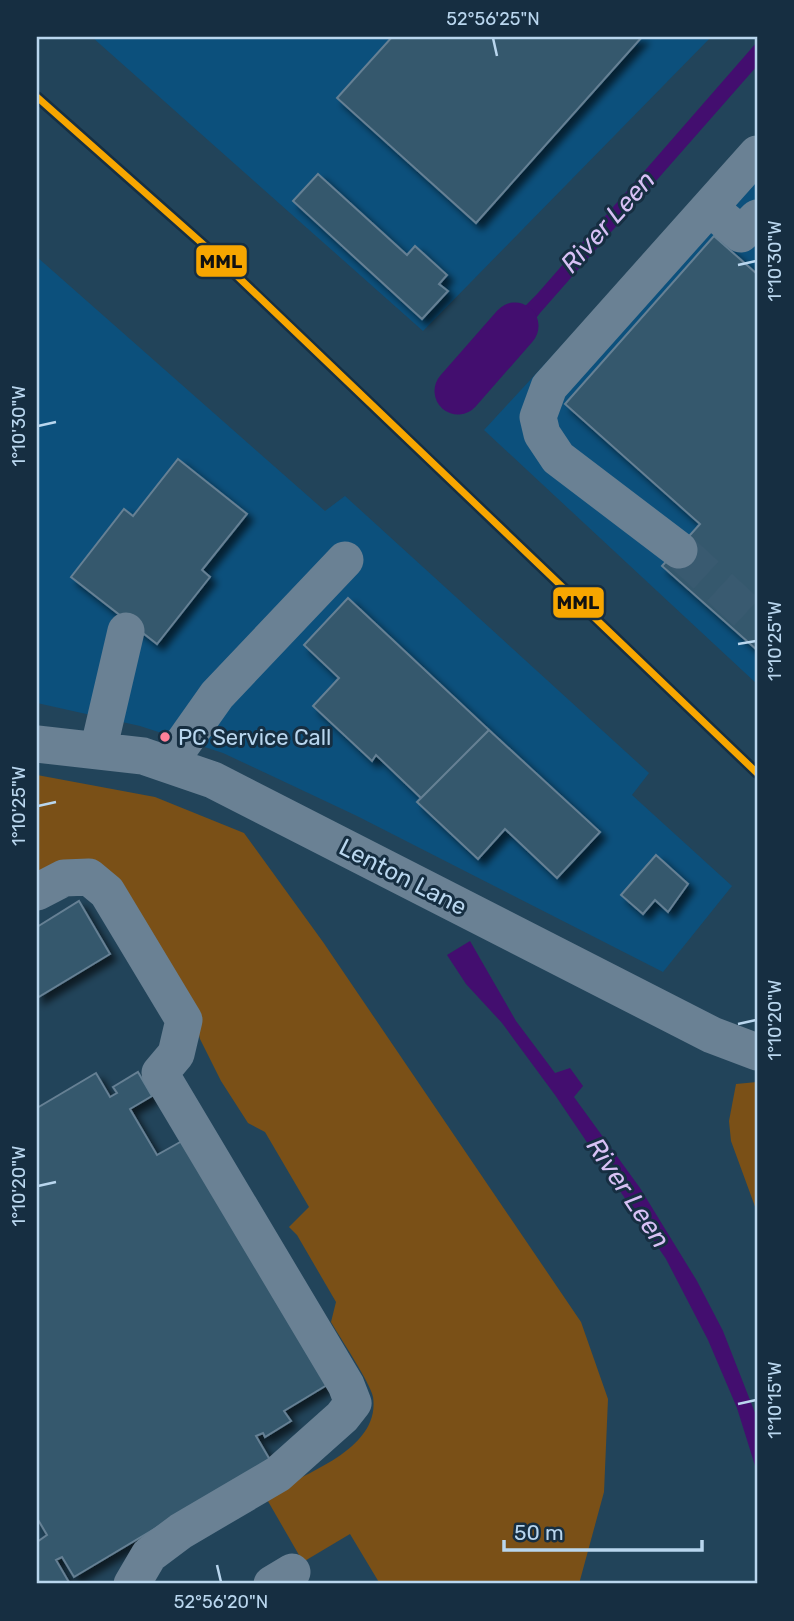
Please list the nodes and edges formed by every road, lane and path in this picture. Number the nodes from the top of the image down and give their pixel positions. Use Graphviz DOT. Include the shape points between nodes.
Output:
graph roads {
  1 [pos="757,155"];
  2 [pos="710,208"];
  3 [pos="757,218"];
  4 [pos="679,550"];
  5 [pos="345,560"];
  6 [pos="126,631"];
  7 [pos="37,744"];
  8 [pos="98,751"];
  9 [pos="169,763"];
  10 [pos="37,892"];
  11 [pos="757,1052"];
  12 [pos="132,1584"];
  1 -- 2 [label="street"];
  2 -- 3 [label="street" via="741,234"];
  2 -- 4 [label="street" via="549,387 538,417 542,434 558,458"];
  5 -- 9 [label="street" via="218,695"];
  6 -- 8 [label="street"];
  7 -- 8 [label="street, Lenton Lane"];
  8 -- 9 [label="street, Lenton Lane"];
  9 -- 11 [label="street, Lenton Lane" via="213,780 712,1035"];
  10 -- 12 [label="street" via="64,878 89,877 107,892 184,1020 177,1054 160,1073 346,1385 353,1404 278,1474 181,1531 149,1556"];
}
